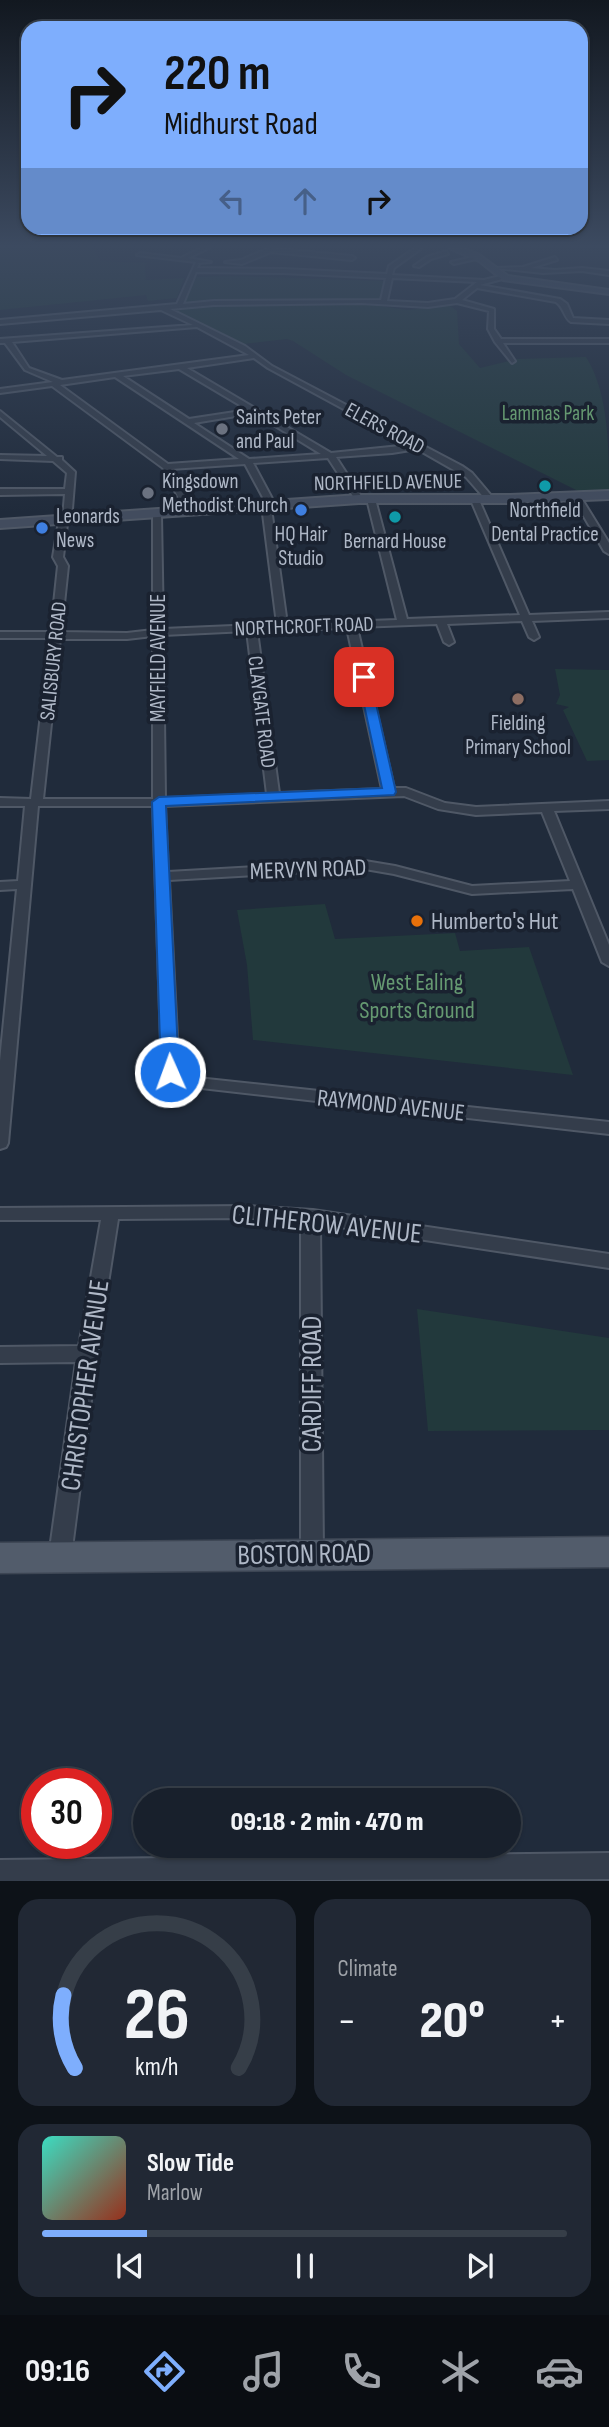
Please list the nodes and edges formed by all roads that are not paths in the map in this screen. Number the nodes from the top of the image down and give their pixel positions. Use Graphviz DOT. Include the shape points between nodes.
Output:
graph roads {
  1 [pos="71,336"];
  2 [pos="216,336"];
  3 [pos="494,336"];
  4 [pos="4,341"];
  5 [pos="497,341"];
  6 [pos="609,341"];
  7 [pos="257,356"];
  8 [pos="512,361"];
  9 [pos="181,367"];
  10 [pos="118,376"];
  11 [pos="65,384"];
  12 [pos="55,385"];
  13 [pos="0,391"];
  14 [pos="254,411"];
  15 [pos="0,413"];
  16 [pos="187,422"];
  17 [pos="419,446"];
  18 [pos="329,455"];
  19 [pos="0,457"];
  20 [pos="59,459"];
  21 [pos="246,461"];
  22 [pos="166,467"];
  23 [pos="69,491"];
  24 [pos="0,492"];
  25 [pos="609,495"];
  26 [pos="576,496"];
  27 [pos="365,499"];
  28 [pos="490,499"];
  29 [pos="475,500"];
  30 [pos="269,506"];
  31 [pos="190,512"];
  32 [pos="157,514"];
  33 [pos="65,521"];
  34 [pos="0,524"];
  35 [pos="609,551"];
  36 [pos="609,615"];
  37 [pos="526,618"];
  38 [pos="441,621"];
  39 [pos="403,622"];
  40 [pos="351,625"];
  41 [pos="282,626"];
  42 [pos="252,628"];
  43 [pos="158,633"];
  44 [pos="0,635"];
  45 [pos="56,635"];
  46 [pos="534,637"];
  47 [pos="449,642"];
  48 [pos="389,792"];
  49 [pos="273,797"];
  50 [pos="0,802"];
  51 [pos="34,802"];
  52 [pos="159,802"];
  53 [pos="609,805"];
  54 [pos="547,808"];
  55 [pos="162,876"];
  56 [pos="23,885"];
  57 [pos="578,885"];
  58 [pos="0,886"];
  59 [pos="609,962"];
  60 [pos="172,1080"];
  61 [pos="2,1085"];
  62 [pos="609,1128"];
  63 [pos="0,1143"];
  64 [pos="0,1214"];
  65 [pos="110,1215"];
  66 [pos="313,1216"];
  67 [pos="609,1261"];
  68 [pos="86,1354"];
  69 [pos="0,1355"];
  70 [pos="609,1552"];
  71 [pos="312,1553"];
  72 [pos="60,1556"];
  73 [pos="0,1558"];
  74 [pos="609,1866"];
  75 [pos="0,1873"];
  1 -- 4 [label="street"];
  2 -- 7 [label="street, ELERS ROAD"];
  3 -- 5 [label="street"];
  4 -- 11 [label="street" via="30,371"];
  5 -- 6 [label="street"];
  5 -- 8 [label="street"];
  7 -- 9 [label="street"];
  7 -- 17 [label="street, ELERS ROAD"];
  9 -- 10 [label="street"];
  9 -- 14 [label="street"];
  10 -- 11 [label="street"];
  10 -- 16 [label="street"];
  11 -- 12 [label="street"];
  12 -- 13 [label="street"];
  12 -- 22 [label="street"];
  14 -- 16 [label="street"];
  14 -- 18 [label="street"];
  15 -- 20 [label="street"];
  16 -- 21 [label="street"];
  17 -- 18 [label="street"];
  17 -- 28 [label="street, ELERS ROAD" via="469,475"];
  18 -- 21 [label="street"];
  18 -- 27 [label="street"];
  19 -- 20 [label="street"];
  20 -- 23 [label="street, SALISBURY ROAD" via="72,474"];
  21 -- 22 [label="street"];
  21 -- 30 [label="street"];
  22 -- 31 [label="street"];
  23 -- 24 [label="street"];
  23 -- 33 [label="street, SALISBURY ROAD"];
  25 -- 26 [label="main road, NORTHFIELD AVENUE"];
  26 -- 28 [label="main road, NORTHFIELD AVENUE"];
  26 -- 35 [label="street"];
  27 -- 29 [label="main road, NORTHFIELD AVENUE"];
  27 -- 30 [label="main road, NORTHFIELD AVENUE"];
  27 -- 39 [label="street"];
  28 -- 29 [label="main road, NORTHFIELD AVENUE"];
  29 -- 37 [label="street"];
  30 -- 31 [label="main road, NORTHFIELD AVENUE"];
  30 -- 41 [label="street"];
  31 -- 32 [label="main road, NORTHFIELD AVENUE"];
  32 -- 33 [label="main road, NORTHFIELD AVENUE"];
  32 -- 43 [label="street, MAYFIELD AVENUE"];
  33 -- 34 [label="main road, NORTHFIELD AVENUE"];
  33 -- 45 [label="street, SALISBURY ROAD" via="58,557 63,566"];
  36 -- 37 [label="street, NORTHCROFT ROAD"];
  37 -- 38 [label="street, NORTHCROFT ROAD"];
  37 -- 46 [label="street"];
  38 -- 39 [label="street, NORTHCROFT ROAD"];
  38 -- 47 [label="street"];
  39 -- 40 [label="street, NORTHCROFT ROAD"];
  40 -- 41 [label="street, NORTHCROFT ROAD"];
  40 -- 48 [label="street"];
  41 -- 42 [label="street, NORTHCROFT ROAD"];
  42 -- 43 [label="street, NORTHCROFT ROAD"];
  42 -- 49 [label="street, CLAYGATE ROAD"];
  43 -- 45 [label="street, NORTHCROFT ROAD"];
  43 -- 52 [label="street, MAYFIELD AVENUE"];
  44 -- 45 [label="street, NORTHCROFT ROAD"];
  45 -- 51 [label="street, SALISBURY ROAD"];
  48 -- 49 [label="street"];
  48 -- 54 [label="street" via="406,792 463,810"];
  49 -- 52 [label="street"];
  50 -- 51 [label="street"];
  51 -- 52 [label="street"];
  51 -- 56 [label="street, SALISBURY ROAD"];
  52 -- 55 [label="street, MAYFIELD AVENUE"];
  53 -- 54 [label="street"];
  54 -- 57 [label="street"];
  55 -- 57 [label="street, MERVYN ROAD" via="365,865 472,890"];
  55 -- 60 [label="street, MAYFIELD AVENUE"];
  56 -- 58 [label="street"];
  56 -- 61 [label="street, SALISBURY ROAD"];
  57 -- 59 [label="street"];
  60 -- 62 [label="street, RAYMOND AVENUE"];
  61 -- 63 [label="street, SALISBURY ROAD"];
  64 -- 65 [label="street, CLITHEROW AVENUE"];
  65 -- 66 [label="street, CLITHEROW AVENUE" via="247,1212"];
  65 -- 68 [label="street, CHRISTOPHER AVENUE"];
  66 -- 67 [label="street, CLITHEROW AVENUE"];
  66 -- 71 [label="street, CARDIFF ROAD"];
  68 -- 69 [label="street"];
  68 -- 72 [label="street, CHRISTOPHER AVENUE"];
  70 -- 71 [label="main road, BOSTON ROAD"];
  71 -- 72 [label="main road, BOSTON ROAD"];
  72 -- 73 [label="main road, BOSTON ROAD"];
  74 -- 75 [label="street"];
}
